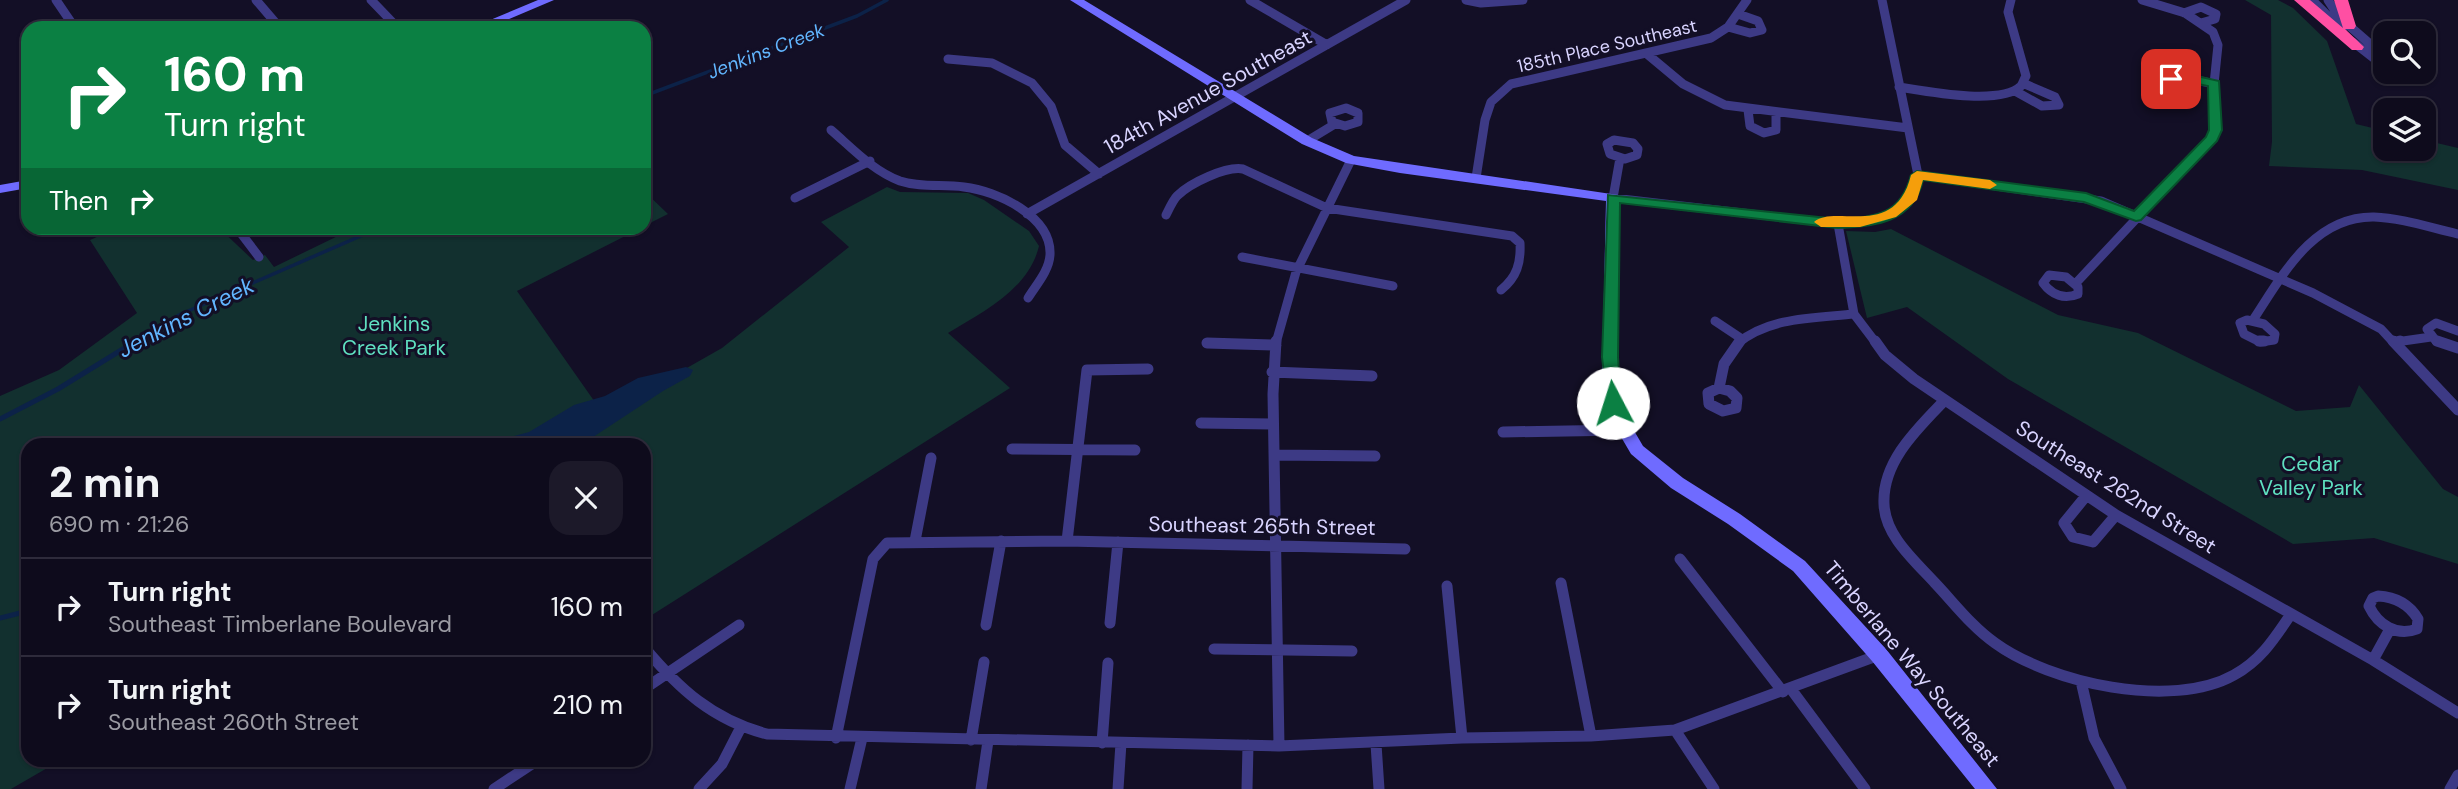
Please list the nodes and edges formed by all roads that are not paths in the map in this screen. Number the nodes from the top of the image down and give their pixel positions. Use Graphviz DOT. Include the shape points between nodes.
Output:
graph roads {
  1 [pos="55,0"];
  2 [pos="256,0"];
  3 [pos="371,0"];
  4 [pos="548,0"];
  5 [pos="1076,0"];
  6 [pos="1251,0"];
  7 [pos="1406,0"];
  8 [pos="1466,0"];
  9 [pos="1523,0"];
  10 [pos="1747,0"];
  11 [pos="1882,0"];
  12 [pos="2011,0"];
  13 [pos="2142,0"];
  14 [pos="2301,0"];
  15 [pos="2312,0"];
  16 [pos="2328,0"];
  17 [pos="2341,0"];
  18 [pos="2184,12"];
  19 [pos="1738,14"];
  20 [pos="2198,20"];
  21 [pos="70,21"];
  22 [pos="274,21"];
  23 [pos="391,21"];
  24 [pos="496,21"];
  25 [pos="2349,26"];
  26 [pos="1728,27"];
  27 [pos="1327,45"];
  28 [pos="2357,47"];
  29 [pos="2373,47"];
  30 [pos="1647,54"];
  31 [pos="948,58"];
  32 [pos="2373,58"];
  33 [pos="2179,76"];
  34 [pos="2214,84"];
  35 [pos="1899,87"];
  36 [pos="2020,88"];
  37 [pos="1236,96"];
  38 [pos="2059,105"];
  39 [pos="1748,110"];
  40 [pos="1776,113"];
  41 [pos="1335,124"];
  42 [pos="1908,128"];
  43 [pos="831,130"];
  44 [pos="1307,141"];
  45 [pos="1620,158"];
  46 [pos="1351,160"];
  47 [pos="870,161"];
  48 [pos="1099,174"];
  49 [pos="1917,175"];
  50 [pos="1476,178"];
  51 [pos="21,179"];
  52 [pos="0,182"];
  53 [pos="21,185"];
  54 [pos="0,189"];
  55 [pos="795,198"];
  56 [pos="1613,198"];
  57 [pos="1326,208"];
  58 [pos="1027,214"];
  59 [pos="1166,215"];
  60 [pos="2136,217"];
  61 [pos="1838,224"];
  62 [pos="2458,234"];
  63 [pos="242,235"];
  64 [pos="259,257"];
  65 [pos="1242,257"];
  66 [pos="1299,268"];
  67 [pos="2280,279"];
  68 [pos="2076,283"];
  69 [pos="1393,286"];
  70 [pos="1501,290"];
  71 [pos="1028,298"];
  72 [pos="1854,314"];
  73 [pos="2253,320"];
  74 [pos="1715,321"];
  75 [pos="2458,331"];
  76 [pos="2431,337"];
  77 [pos="1742,339"];
  78 [pos="2396,342"];
  79 [pos="1207,343"];
  80 [pos="1276,345"];
  81 [pos="2458,348"];
  82 [pos="1149,369"];
  83 [pos="1272,372"];
  84 [pos="1372,376"];
  85 [pos="1719,388"];
  86 [pos="1944,401"];
  87 [pos="2458,410"];
  88 [pos="1201,423"];
  89 [pos="1273,424"];
  90 [pos="1624,430"];
  91 [pos="1503,432"];
  92 [pos="1012,449"];
  93 [pos="1077,449"];
  94 [pos="1135,450"];
  95 [pos="1274,455"];
  96 [pos="1375,456"];
  97 [pos="932,458"];
  98 [pos="2086,496"];
  99 [pos="2116,515"];
  100 [pos="915,541"];
  101 [pos="1001,541"];
  102 [pos="1067,541"];
  103 [pos="1118,542"];
  104 [pos="1275,544"];
  105 [pos="1405,549"];
  106 [pos="1680,559"];
  107 [pos="1562,583"];
  108 [pos="1447,586"];
  109 [pos="2291,614"];
  110 [pos="1110,623"];
  111 [pos="739,625"];
  112 [pos="986,625"];
  113 [pos="2390,629"];
  114 [pos="1214,649"];
  115 [pos="1277,650"];
  116 [pos="1352,651"];
  117 [pos="1878,655"];
  118 [pos="651,656"];
  119 [pos="2373,660"];
  120 [pos="984,662"];
  121 [pos="1108,663"];
  122 [pos="666,674"];
  123 [pos="2081,681"];
  124 [pos="651,684"];
  125 [pos="1786,691"];
  126 [pos="2458,713"];
  127 [pos="740,729"];
  128 [pos="1675,730"];
  129 [pos="1591,736"];
  130 [pos="836,738"];
  131 [pos="862,738"];
  132 [pos="1462,738"];
  133 [pos="971,740"];
  134 [pos="988,741"];
  135 [pos="1102,743"];
  136 [pos="1121,743"];
  137 [pos="1376,744"];
  138 [pos="1248,745"];
  139 [pos="1279,746"];
  140 [pos="527,767"];
  141 [pos="2458,775"];
  142 [pos="494,789"];
  143 [pos="699,789"];
  144 [pos="850,789"];
  145 [pos="981,789"];
  146 [pos="1118,789"];
  147 [pos="1247,789"];
  148 [pos="1379,789"];
  149 [pos="1714,789"];
  150 [pos="1866,789"];
  151 [pos="1987,789"];
  152 [pos="2121,789"];
  153 [pos="2450,789"];
  1 -- 21 [label="street"];
  2 -- 22 [label="street"];
  3 -- 23 [label="street"];
  4 -- 24 [label="street"];
  5 -- 37 [label="street"];
  6 -- 27 [label="street"];
  7 -- 27 [label="street, 184th Avenue Southeast"];
  8 -- 9 [label="street" via="1481,4"];
  10 -- 19 [label="street, 185th Place Southeast"];
  11 -- 35 [label="street"];
  12 -- 36 [label="street" via="2008,12 2026,76"];
  13 -- 18 [label="street"];
  14 -- 28 [label="highway"];
  15 -- 28 [label="street"];
  16 -- 25 [label="street"];
  17 -- 25 [label="highway"];
  18 -- 20 [label="street"];
  18 -- 20 [label="street" via="2202,7 2216,14 2215,19"];
  19 -- 26 [label="street, 185th Place Southeast"];
  19 -- 26 [label="street, 185th Place Southeast" via="1758,21 1762,30 1750,33"];
  20 -- 34 [label="street" via="2217,39"];
  25 -- 29 [label="street"];
  26 -- 30 [label="street, 185th Place Southeast" via="1712,38"];
  27 -- 37 [label="street, 184th Avenue Southeast"];
  28 -- 32 [label="street"];
  30 -- 39 [label="street" via="1690,90"];
  30 -- 50 [label="street, 185th Place Southeast" via="1511,84 1491,102"];
  31 -- 48 [label="street" via="986,60 1025,80 1050,105 1070,152"];
  33 -- 34 [label="street"];
  34 -- 60 [label="street" via="2217,118 2212,138"];
  35 -- 36 [label="street" via="1983,95"];
  35 -- 42 [label="street"];
  36 -- 38 [label="street" via="2043,106"];
  37 -- 44 [label="street"];
  37 -- 48 [label="street, 184th Avenue Southeast"];
  39 -- 40 [label="street"];
  39 -- 40 [label="street" via="1750,126 1763,133 1776,130"];
  40 -- 42 [label="street"];
  41 -- 44 [label="street"];
  42 -- 49 [label="street"];
  43 -- 47 [label="street"];
  44 -- 46 [label="street"];
  45 -- 56 [label="street"];
  46 -- 50 [label="street"];
  46 -- 57 [label="street"];
  47 -- 55 [label="street"];
  47 -- 58 [label="street" via="903,182 978,189"];
  48 -- 58 [label="street, 184th Avenue Southeast"];
  49 -- 60 [label="street" via="2086,198"];
  49 -- 61 [label="street" via="1912,197 1900,209 1880,218"];
  50 -- 56 [label="street"];
  51 -- 52 [label="street"];
  53 -- 54 [label="street"];
  56 -- 61 [label="street"];
  56 -- 90 [label="street, Timberlane Way Southeast" via="1610,379"];
  57 -- 59 [label="street" via="1242,169 1228,168 1177,197"];
  57 -- 66 [label="street"];
  57 -- 70 [label="street" via="1516,238 1521,265 1516,277"];
  58 -- 71 [label="street" via="1051,248 1045,270"];
  60 -- 67 [label="street"];
  60 -- 68 [label="street"];
  61 -- 72 [label="street, Southeast 262nd Street"];
  62 -- 67 [label="street" via="2388,219 2357,218 2336,224 2295,255"];
  63 -- 64 [label="street"];
  65 -- 66 [label="street"];
  66 -- 69 [label="street"];
  66 -- 80 [label="street"];
  67 -- 73 [label="street"];
  67 -- 78 [label="street" via="2344,308"];
  72 -- 77 [label="street" via="1776,323"];
  72 -- 86 [label="street, Southeast 262nd Street" via="1885,355"];
  74 -- 77 [label="street"];
  75 -- 76 [label="street" via="2431,324 2427,329"];
  76 -- 78 [label="street"];
  76 -- 81 [label="street"];
  77 -- 85 [label="street" via="1726,356"];
  78 -- 87 [label="street"];
  79 -- 80 [label="street"];
  80 -- 83 [label="street"];
  82 -- 93 [label="street" via="1087,370"];
  83 -- 84 [label="street"];
  83 -- 89 [label="street"];
  86 -- 98 [label="street, Southeast 262nd Street"];
  86 -- 123 [label="street" via="1912,435 1896,461 1884,502 1887,522 1900,543 1995,644"];
  88 -- 89 [label="street"];
  89 -- 95 [label="street"];
  90 -- 91 [label="street"];
  90 -- 117 [label="street, Timberlane Way Southeast" via="1637,450 1677,483 1799,566"];
  92 -- 93 [label="street"];
  93 -- 94 [label="street"];
  93 -- 102 [label="street"];
  95 -- 96 [label="street"];
  95 -- 104 [label="street"];
  97 -- 100 [label="street"];
  98 -- 99 [label="street, Southeast 262nd Street"];
  98 -- 99 [label="street" via="2064,523 2073,537 2093,542"];
  99 -- 109 [label="street, Southeast 262nd Street"];
  100 -- 101 [label="street, Southeast 265th Street"];
  100 -- 130 [label="street, Southeast 265th Street" via="882,546 873,559"];
  101 -- 102 [label="street, Southeast 265th Street"];
  101 -- 112 [label="street"];
  102 -- 103 [label="street, Southeast 265th Street"];
  103 -- 104 [label="street, Southeast 265th Street"];
  103 -- 110 [label="street, Southeast 265th Street"];
  104 -- 105 [label="street, Southeast 265th Street"];
  104 -- 115 [label="street"];
  106 -- 125 [label="street"];
  107 -- 129 [label="street"];
  108 -- 132 [label="street"];
  109 -- 119 [label="street, Southeast 262nd Street"];
  109 -- 123 [label="street" via="2262,656 2220,681 2154,691"];
  111 -- 122 [label="street"];
  113 -- 119 [label="street"];
  114 -- 115 [label="street"];
  115 -- 116 [label="street"];
  115 -- 139 [label="street"];
  117 -- 125 [label="street"];
  117 -- 151 [label="street, Timberlane Way Southeast"];
  118 -- 122 [label="street"];
  119 -- 126 [label="street, Southeast 262nd Street"];
  120 -- 133 [label="street"];
  121 -- 135 [label="street"];
  122 -- 124 [label="street"];
  122 -- 127 [label="street" via="702,707"];
  123 -- 152 [label="street" via="2092,738"];
  125 -- 128 [label="street"];
  125 -- 150 [label="street"];
  127 -- 130 [label="street"];
  127 -- 143 [label="street" via="722,764"];
  128 -- 129 [label="street"];
  128 -- 149 [label="street"];
  129 -- 132 [label="street"];
  130 -- 131 [label="street"];
  131 -- 133 [label="street"];
  131 -- 144 [label="street"];
  132 -- 137 [label="street"];
  133 -- 134 [label="street"];
  134 -- 135 [label="street"];
  134 -- 145 [label="street"];
  135 -- 136 [label="street"];
  136 -- 138 [label="street"];
  136 -- 146 [label="street"];
  137 -- 139 [label="street"];
  137 -- 148 [label="street"];
  138 -- 139 [label="street"];
  138 -- 147 [label="street"];
  140 -- 142 [label="street"];
  141 -- 153 [label="street"];
}
